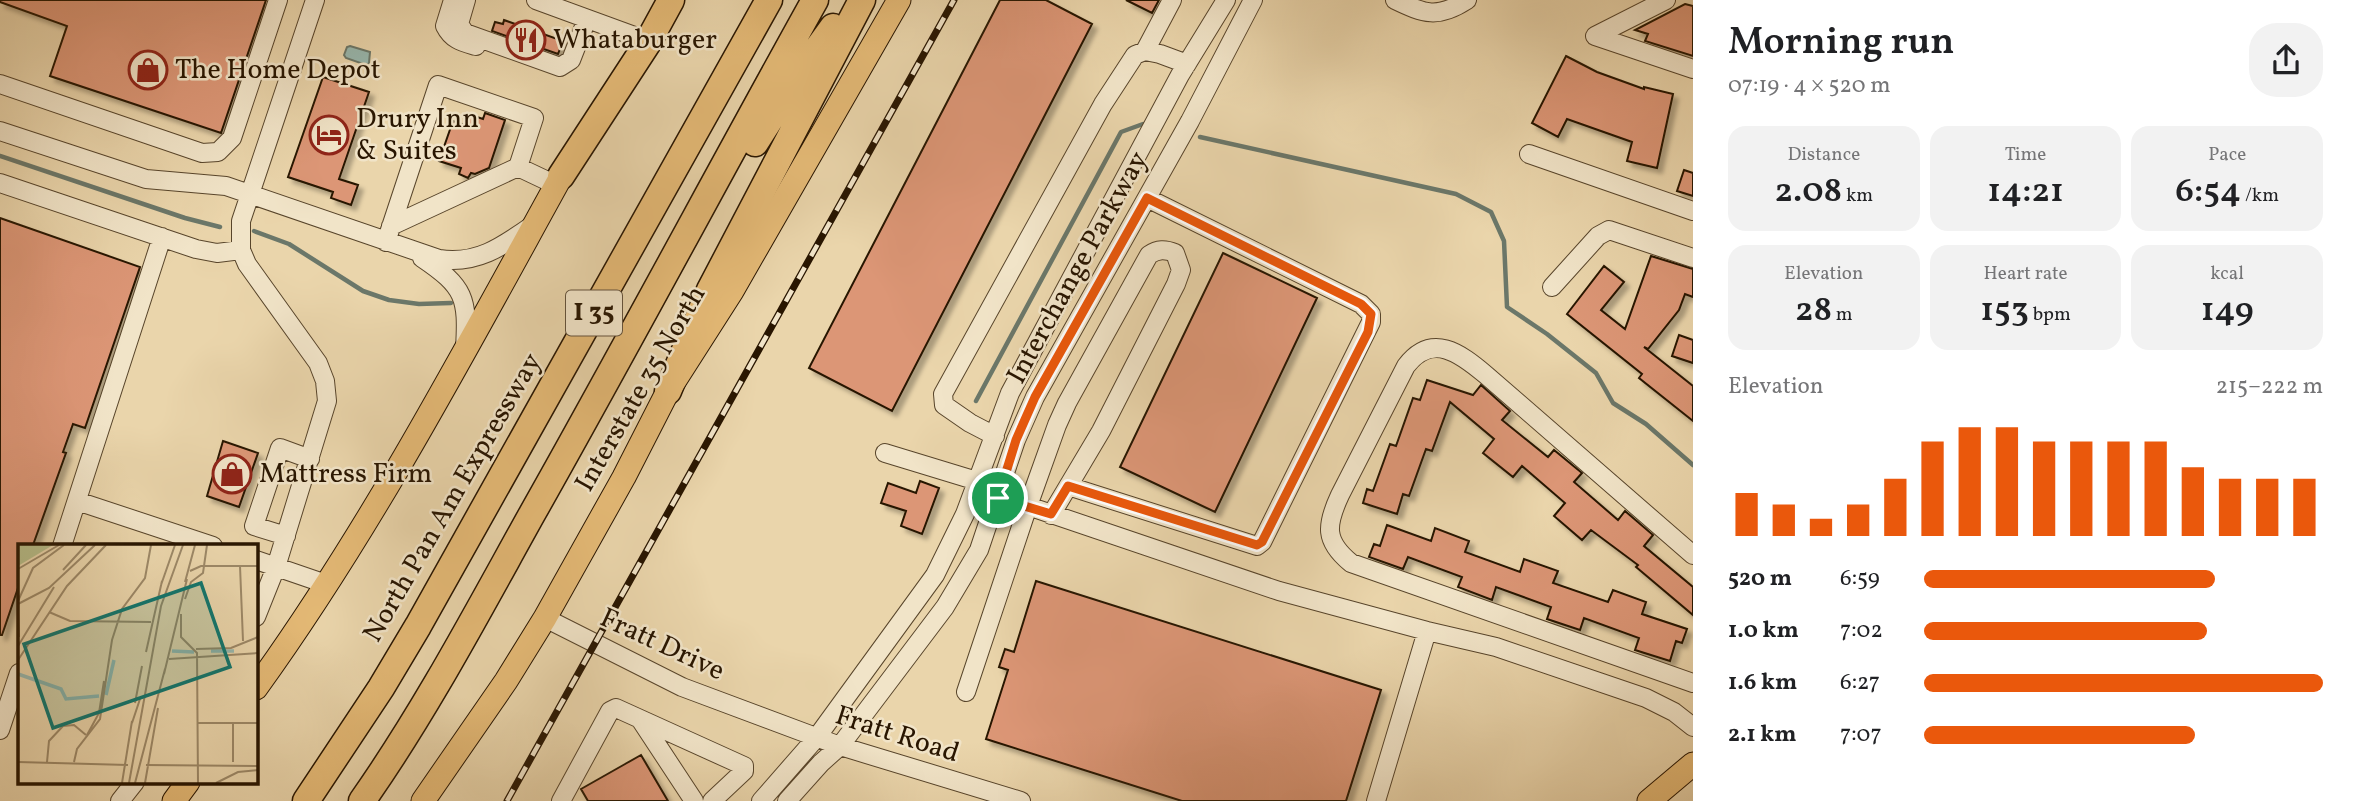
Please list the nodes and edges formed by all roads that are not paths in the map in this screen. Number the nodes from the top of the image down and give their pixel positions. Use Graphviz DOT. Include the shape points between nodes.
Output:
graph roads {
  1 [pos="278,0"];
  2 [pos="315,0"];
  3 [pos="453,0"];
  4 [pos="466,0"];
  5 [pos="536,0"];
  6 [pos="769,0"];
  7 [pos="815,0"];
  8 [pos="854,0"];
  9 [pos="862,0"];
  10 [pos="899,0"];
  11 [pos="1172,0"];
  12 [pos="1226,0"];
  13 [pos="1253,0"];
  14 [pos="1395,0"];
  15 [pos="1467,0"];
  16 [pos="1666,0"];
  17 [pos="661,1"];
  18 [pos="587,19"];
  19 [pos="638,37"];
  20 [pos="1145,51"];
  21 [pos="571,60"];
  22 [pos="1187,64"];
  23 [pos="1693,69"];
  24 [pos="0,84"];
  25 [pos="0,131"];
  26 [pos="1529,153"];
  27 [pos="518,167"];
  28 [pos="558,181"];
  29 [pos="0,183"];
  30 [pos="248,194"];
  31 [pos="1147,198"];
  32 [pos="1693,211"];
  33 [pos="534,224"];
  34 [pos="389,234"];
  35 [pos="162,237"];
  36 [pos="241,250"];
  37 [pos="414,252"];
  38 [pos="1693,258"];
  39 [pos="1552,287"];
  40 [pos="637,327"];
  41 [pos="465,349"];
  42 [pos="668,391"];
  43 [pos="995,436"];
  44 [pos="885,453"];
  45 [pos="310,459"];
  46 [pos="975,486"];
  47 [pos="1068,486"];
  48 [pos="998,498"];
  49 [pos="77,501"];
  50 [pos="1028,506"];
  51 [pos="1051,514"];
  52 [pos="286,536"];
  53 [pos="62,544"];
  54 [pos="210,544"];
  55 [pos="1693,555"];
  56 [pos="257,560"];
  57 [pos="276,568"];
  58 [pos="326,584"];
  59 [pos="257,615"];
  60 [pos="545,618"];
  61 [pos="1427,631"];
  62 [pos="18,676"];
  63 [pos="1693,684"];
  64 [pos="257,687"];
  65 [pos="966,692"];
  66 [pos="758,716"];
  67 [pos="639,718"];
  68 [pos="1693,727"];
  69 [pos="0,730"];
  70 [pos="817,737"];
  71 [pos="839,746"];
  72 [pos="1693,764"];
  73 [pos="133,784"];
  74 [pos="187,784"];
  75 [pos="120,801"];
  76 [pos="174,801"];
  77 [pos="306,801"];
  78 [pos="362,801"];
  79 [pos="423,801"];
  80 [pos="561,801"];
  81 [pos="694,801"];
  82 [pos="712,801"];
  83 [pos="761,801"];
  84 [pos="786,801"];
  85 [pos="1021,801"];
  86 [pos="1376,801"];
  87 [pos="1649,801"];
  1 -- 24 [label="street" via="232,138 218,152 202,153"];
  2 -- 30 [label="street"];
  3 -- 21 [label="street" via="445,26 454,38 556,74 569,67"];
  4 -- 21 [label="street" via="459,24 465,33 560,67"];
  5 -- 18 [label="street"];
  6 -- 77 [label="highway, North Pan Am Expressway / I 35" via="418,626"];
  7 -- 40 [label="highway, I 35"];
  8 -- 40 [label="highway" via="767,122 712,219"];
  9 -- 42 [label="highway" via="710,290"];
  10 -- 42 [label="main road, Interstate 35 North" via="732,291"];
  11 -- 20 [label="street"];
  12 -- 22 [label="street, Interchange Parkway"];
  13 -- 31 [label="street, Interchange Parkway"];
  14 -- 15 [label="street" via="1421,13 1442,12"];
  16 -- 23 [label="street" via="1595,36"];
  17 -- 19 [label="main road"];
  17 -- 28 [label="highway" via="647,44"];
  18 -- 19 [label="street"];
  18 -- 21 [label="street"];
  19 -- 28 [label="main road"];
  20 -- 22 [label="street"];
  20 -- 43 [label="street" via="1135,55 1103,104 943,394 944,405"];
  22 -- 43 [label="street, Interchange Parkway" via="1010,393"];
  25 -- 30 [label="street" via="146,179 208,183"];
  26 -- 32 [label="street"];
  27 -- 28 [label="street"];
  27 -- 34 [label="street"];
  27 -- 34 [label="street" via="534,118 438,85"];
  28 -- 33 [label="main road"];
  29 -- 35 [label="street"];
  30 -- 34 [label="street"];
  30 -- 36 [label="street" via="241,221"];
  31 -- 47 [label="street" via="1361,304 1371,314 1371,322 1257,545"];
  31 -- 48 [label="street, Interchange Parkway" via="1035,397"];
  33 -- 37 [label="street" via="505,245 467,261"];
  33 -- 41 [label="main road"];
  34 -- 37 [label="street"];
  35 -- 36 [label="street" via="218,253"];
  35 -- 49 [label="street"];
  36 -- 45 [label="street" via="318,363 325,381 327,401"];
  37 -- 41 [label="street" via="459,289 467,315"];
  38 -- 39 [label="street" via="1609,230 1598,236"];
  40 -- 78 [label="highway, I 35" via="442,675"];
  41 -- 58 [label="main road"];
  42 -- 60 [label="main road, Interstate 35 North"];
  43 -- 46 [label="street, Interchange Parkway"];
  44 -- 46 [label="street"];
  45 -- 52 [label="street"];
  45 -- 52 [label="street" via="281,448 254,526"];
  46 -- 48 [label="street"];
  46 -- 70 [label="street, Interchange Parkway" via="935,575"];
  47 -- 50 [label="street" via="1176,284 1181,270 1175,253 1156,250 1149,255 1057,425"];
  47 -- 51 [label="street"];
  48 -- 50 [label="street"];
  48 -- 71 [label="street, Interchange Parkway" via="979,550 945,607"];
  49 -- 53 [label="street"];
  49 -- 54 [label="street"];
  50 -- 51 [label="street"];
  50 -- 65 [label="street"];
  51 -- 61 [label="street" via="1279,591"];
  52 -- 57 [label="street"];
  55 -- 63 [label="street" via="1486,375 1449,349 1415,353 1406,366 1336,504 1329,534 1335,551 1351,563"];
  56 -- 57 [label="street"];
  57 -- 58 [label="street"];
  57 -- 59 [label="street"];
  58 -- 64 [label="main road"];
  60 -- 66 [label="street, Fratt Drive" via="682,687"];
  60 -- 79 [label="main road, Interstate 35 North"];
  61 -- 68 [label="street" via="1496,646 1646,698"];
  61 -- 86 [label="street"];
  62 -- 69 [label="street"];
  66 -- 70 [label="street, Fratt Road"];
  67 -- 80 [label="street" via="616,708 610,711"];
  67 -- 81 [label="street"];
  67 -- 82 [label="street" via="744,766"];
  70 -- 71 [label="street, Fratt Road"];
  70 -- 83 [label="street, Interchange Parkway"];
  71 -- 84 [label="street, Interchange Parkway"];
  71 -- 85 [label="street, Fratt Road"];
  72 -- 87 [label="main road"];
  73 -- 75 [label="street"];
  74 -- 76 [label="main road"];
}
